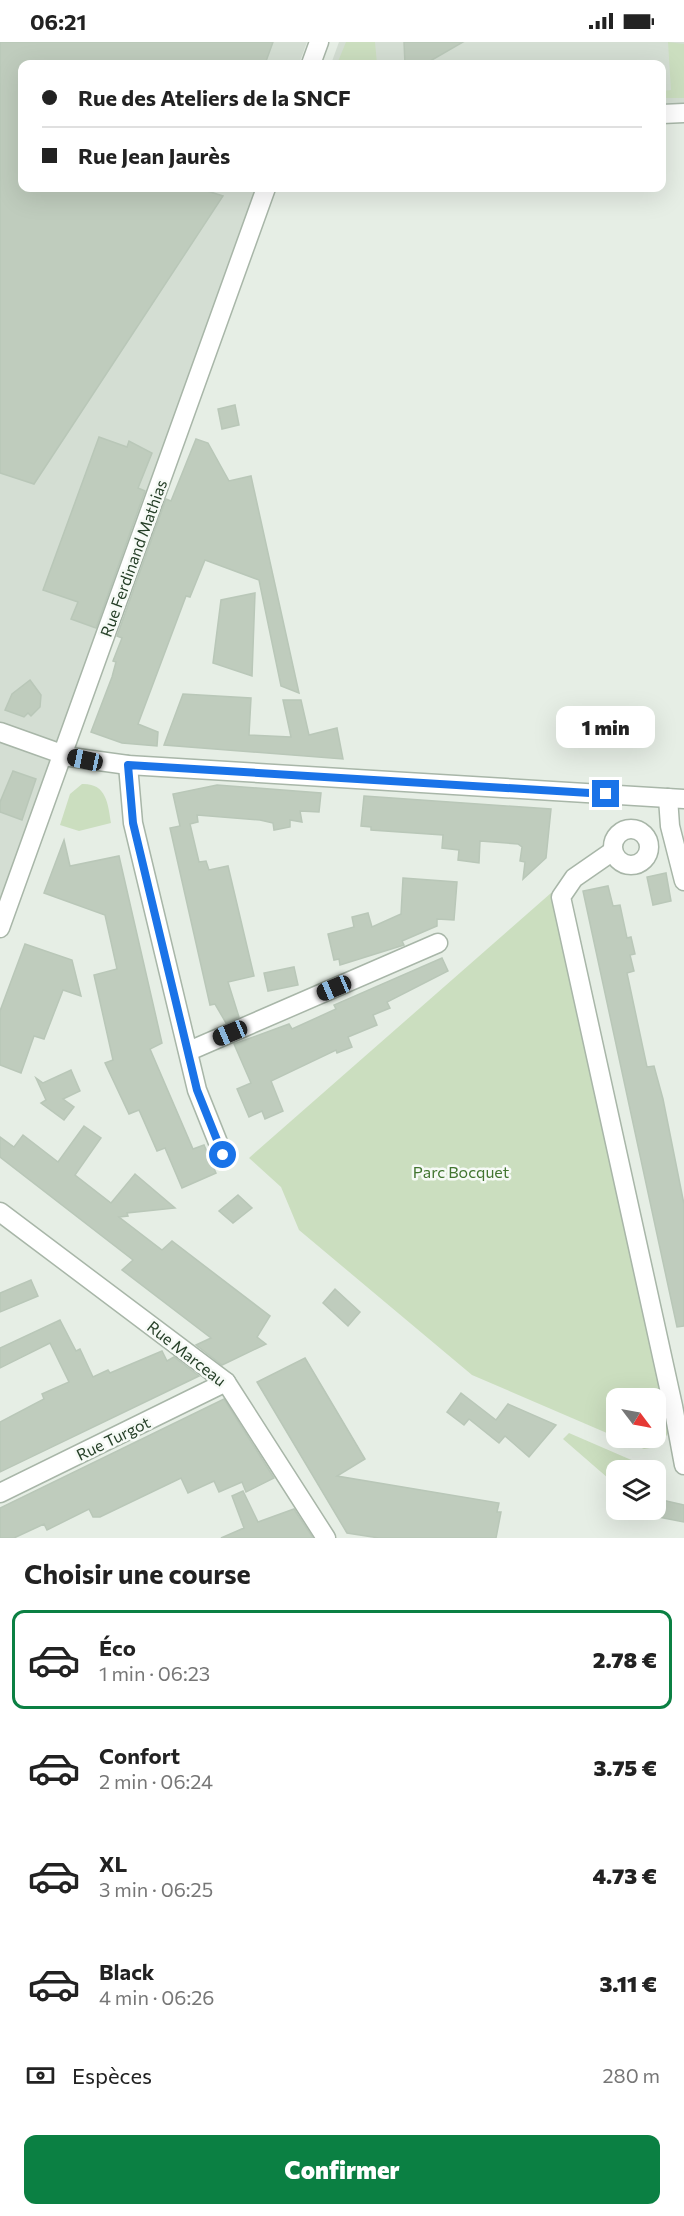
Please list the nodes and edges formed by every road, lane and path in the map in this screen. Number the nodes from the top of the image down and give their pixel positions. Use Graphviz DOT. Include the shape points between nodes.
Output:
graph roads {
  1 [pos="319,42"];
  2 [pos="312,60"];
  3 [pos="684,113"];
  4 [pos="666,114"];
  5 [pos="265,192"];
  6 [pos="0,732"];
  7 [pos="62,754"];
  8 [pos="128,765"];
  9 [pos="676,798"];
  10 [pos="613,851"];
  11 [pos="684,881"];
  12 [pos="0,928"];
  13 [pos="438,943"];
  14 [pos="189,1051"];
  15 [pos="223,1155"];
  16 [pos="0,1212"];
  17 [pos="226,1382"];
  18 [pos="684,1465"];
  19 [pos="0,1493"];
  20 [pos="326,1538"];
  1 -- 2 [label="street"];
  3 -- 4 [label="street"];
  5 -- 7 [label="street, Rue Ferdinand Mathias"];
  6 -- 7 [label="street"];
  7 -- 8 [label="street"];
  7 -- 12 [label="street, Rue Ferdinand Mathias"];
  8 -- 9 [label="street"];
  8 -- 14 [label="street" via="133,823"];
  9 -- 11 [label="street" via="670,826"];
  10 -- 18 [label="street" via="574,878 561,897"];
  13 -- 14 [label="street"];
  14 -- 15 [label="street" via="202,1106"];
  16 -- 17 [label="street, Rue Marceau"];
  17 -- 19 [label="street, Rue Turgot"];
  17 -- 20 [label="street, Rue Marceau"];
}
